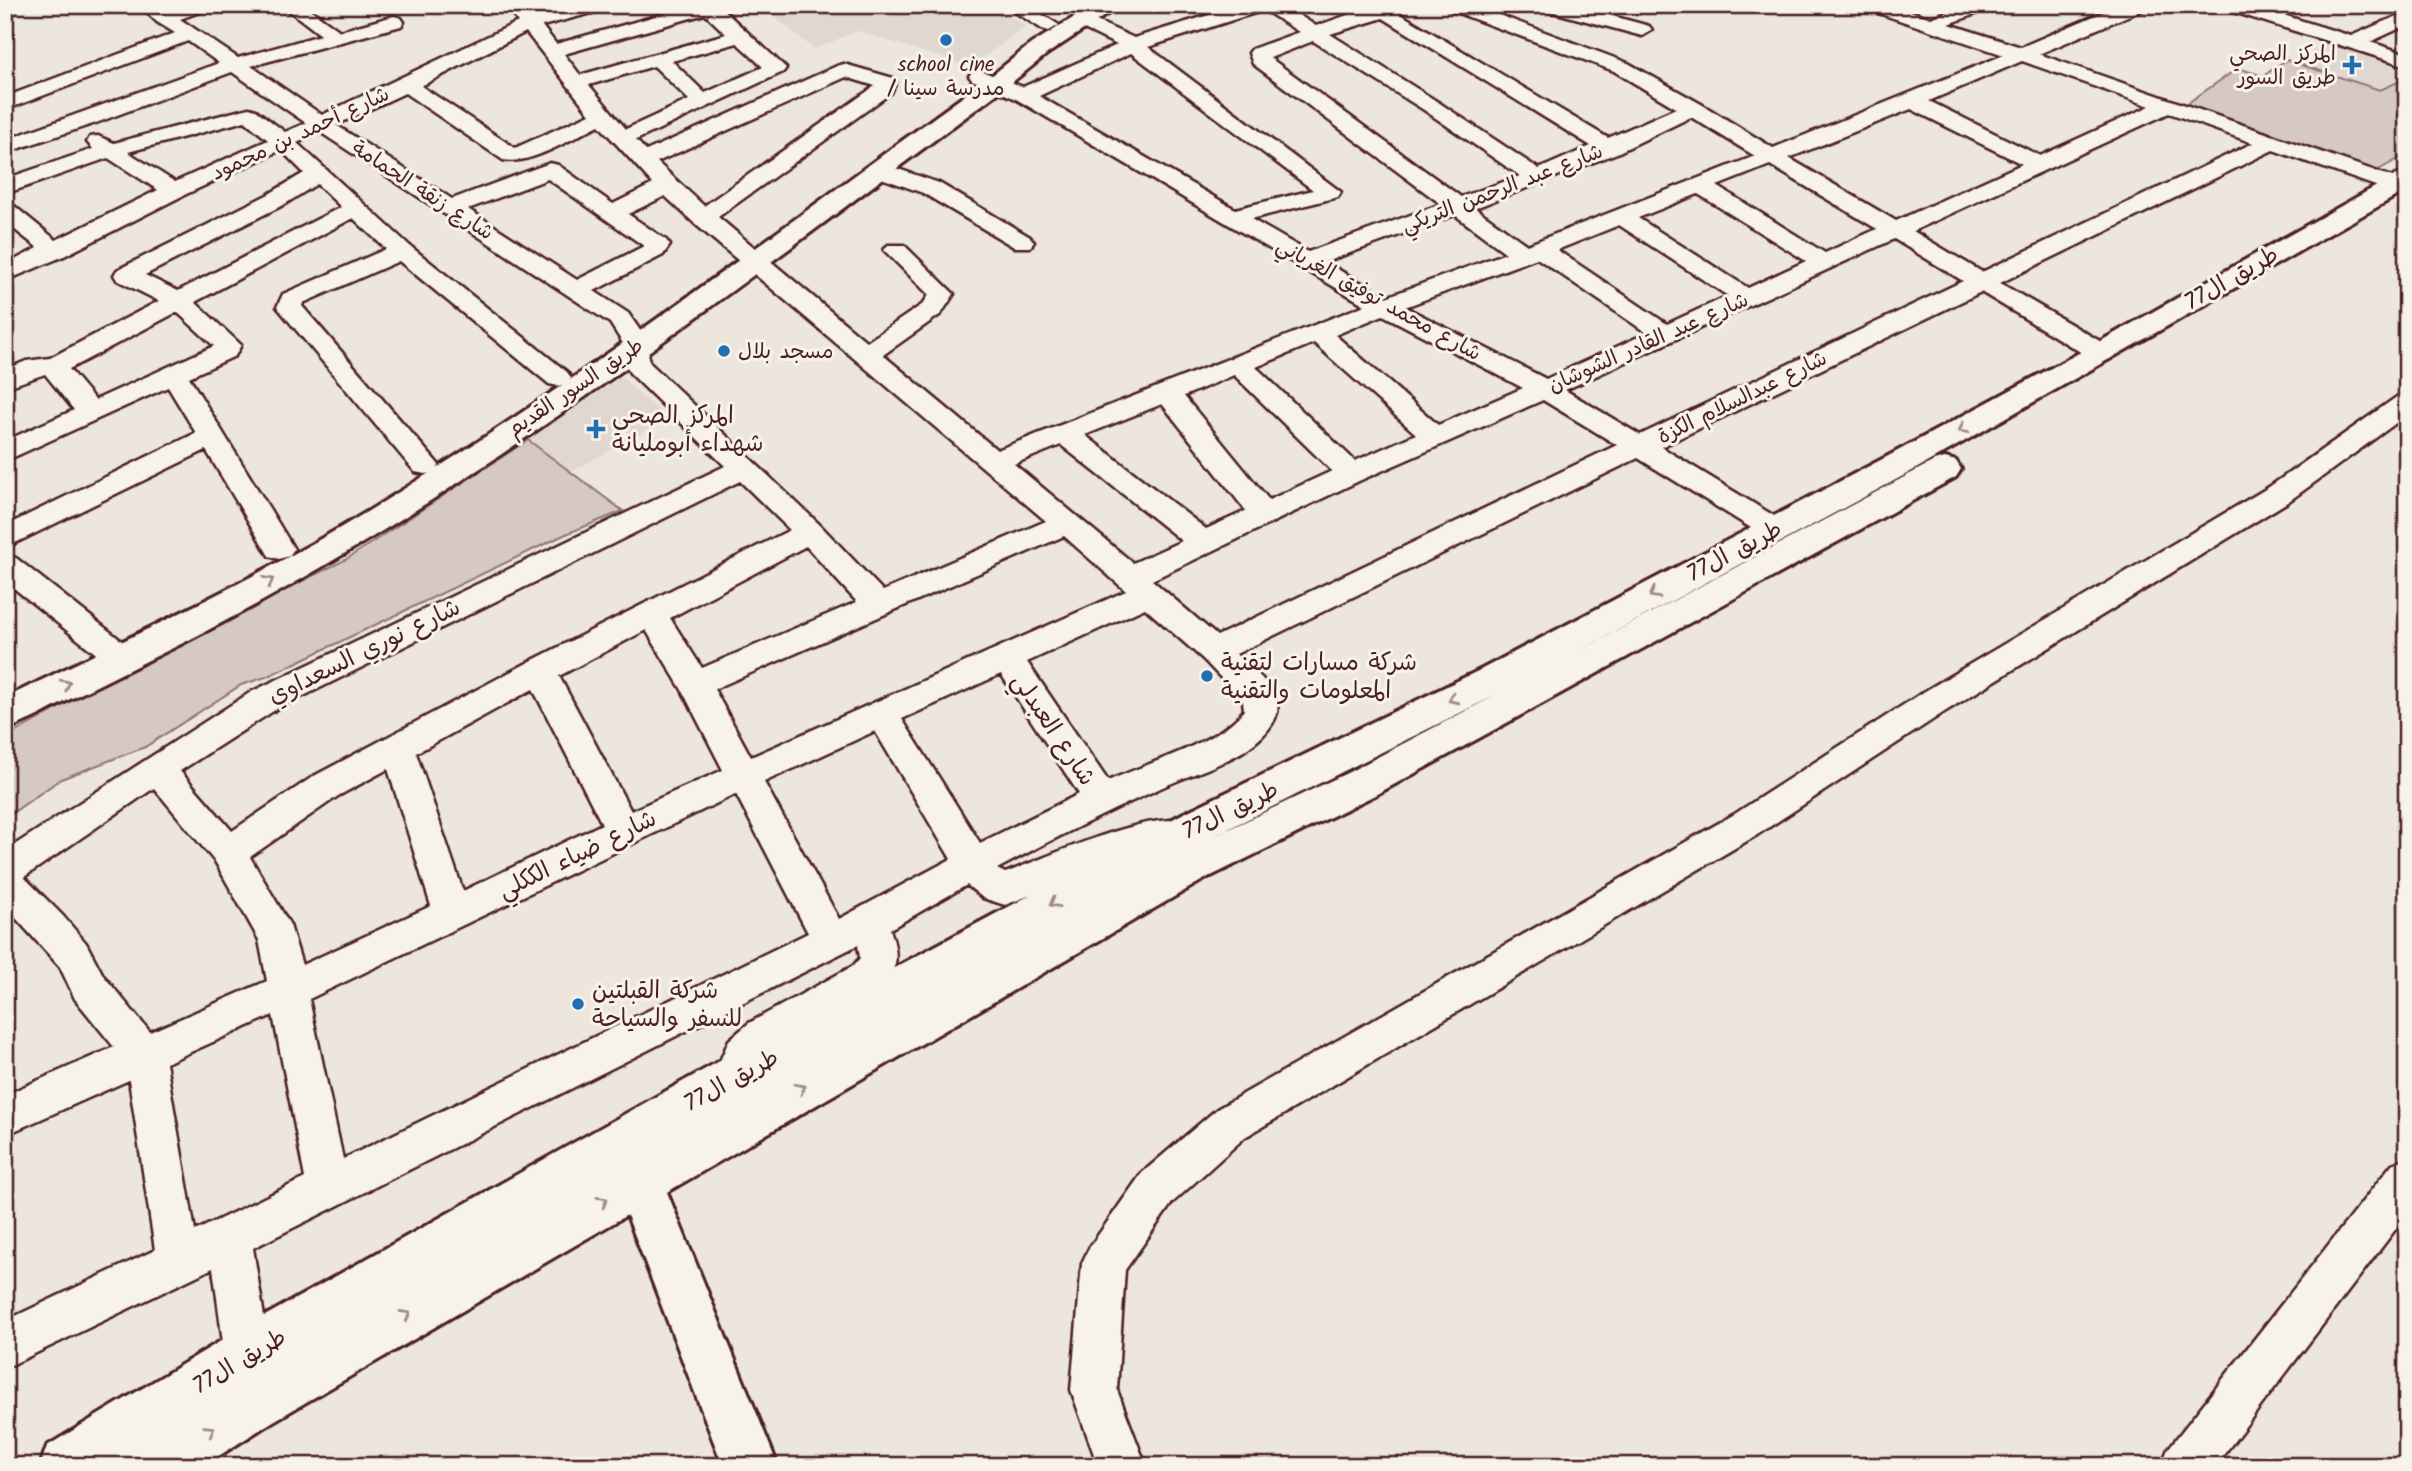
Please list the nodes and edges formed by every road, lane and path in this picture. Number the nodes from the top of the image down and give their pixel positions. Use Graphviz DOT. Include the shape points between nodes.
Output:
graph roads {
  1 [pos="201,5"];
  2 [pos="291,5"];
  3 [pos="515,5"];
  4 [pos="600,5"];
  5 [pos="1013,5"];
  6 [pos="1110,5"];
  7 [pos="1262,5"];
  8 [pos="1269,5"];
  9 [pos="1454,5"];
  10 [pos="1549,5"];
  11 [pos="1873,5"];
  12 [pos="1982,5"];
  13 [pos="2137,5"];
  14 [pos="2231,5"];
  15 [pos="2285,5"];
  16 [pos="708,6"];
  17 [pos="156,11"];
  18 [pos="1084,13"];
  19 [pos="2263,15"];
  20 [pos="2407,18"];
  21 [pos="394,22"];
  22 [pos="528,24"];
  23 [pos="1929,25"];
  24 [pos="1049,26"];
  25 [pos="1642,30"];
  26 [pos="1316,33"];
  27 [pos="189,34"];
  28 [pos="739,36"];
  29 [pos="336,37"];
  30 [pos="2353,43"];
  31 [pos="1133,45"];
  32 [pos="550,52"];
  33 [pos="2021,54"];
  34 [pos="658,59"];
  35 [pos="2407,61"];
  36 [pos="233,65"];
  37 [pos="574,83"];
  38 [pos="407,85"];
  39 [pos="1000,85"];
  40 [pos="47,89"];
  41 [pos="1912,101"];
  42 [pos="703,102"];
  43 [pos="5,104"];
  44 [pos="2166,107"];
  45 [pos="1694,108"];
  46 [pos="602,116"];
  47 [pos="89,119"];
  48 [pos="321,124"];
  49 [pos="624,138"];
  50 [pos="283,141"];
  51 [pos="2270,143"];
  52 [pos="5,147"];
  53 [pos="1609,148"];
  54 [pos="110,150"];
  55 [pos="1770,155"];
  56 [pos="644,160"];
  57 [pos="2039,164"];
  58 [pos="878,169"];
  59 [pos="318,174"];
  60 [pos="1536,178"];
  61 [pos="1698,184"];
  62 [pos="667,186"];
  63 [pos="5,187"];
  64 [pos="2404,190"];
  65 [pos="174,191"];
  66 [pos="1456,206"];
  67 [pos="356,208"];
  68 [pos="450,208"];
  69 [pos="5,210"];
  70 [pos="610,214"];
  71 [pos="1620,216"];
  72 [pos="1230,217"];
  73 [pos="702,218"];
  74 [pos="1895,230"];
  75 [pos="1022,242"];
  76 [pos="896,250"];
  77 [pos="56,251"];
  78 [pos="402,251"];
  79 [pos="1531,251"];
  80 [pos="748,253"];
  81 [pos="1307,260"];
  82 [pos="1824,262"];
  83 [pos="5,274"];
  84 [pos="1981,282"];
  85 [pos="577,290"];
  86 [pos="1746,297"];
  87 [pos="180,302"];
  88 [pos="1384,306"];
  89 [pos="1318,333"];
  90 [pos="1665,334"];
  91 [pos="632,337"];
  92 [pos="2101,353"];
  93 [pos="867,354"];
  94 [pos="1238,365"];
  95 [pos="53,367"];
  96 [pos="174,374"];
  97 [pos="558,378"];
  98 [pos="5,380"];
  99 [pos="1545,389"];
  100 [pos="1168,394"];
  101 [pos="2407,402"];
  102 [pos="91,413"];
  103 [pos="1065,434"];
  104 [pos="1434,436"];
  105 [pos="210,437"];
  106 [pos="1639,446"];
  107 [pos="5,452"];
  108 [pos="993,462"];
  109 [pos="425,465"];
  110 [pos="743,468"];
  111 [pos="1915,470"];
  112 [pos="1351,474"];
  113 [pos="1265,514"];
  114 [pos="1068,523"];
  115 [pos="1774,529"];
  116 [pos="810,533"];
  117 [pos="5,538"];
  118 [pos="1204,543"];
  119 [pos="279,549"];
  120 [pos="5,565"];
  121 [pos="1139,585"];
  122 [pos="877,604"];
  123 [pos="651,613"];
  124 [pos="110,649"];
  125 [pos="1214,651"];
  126 [pos="1007,658"];
  127 [pos="540,671"];
  128 [pos="695,684"];
  129 [pos="5,687"];
  130 [pos="5,715"];
  131 [pos="882,715"];
  132 [pos="398,748"];
  133 [pos="158,769"];
  134 [pos="745,776"];
  135 [pos="1101,799"];
  136 [pos="1198,825"];
  137 [pos="623,830"];
  138 [pos="229,852"];
  139 [pos="974,864"];
  140 [pos="5,870"];
  141 [pos="5,882"];
  142 [pos="452,914"];
  143 [pos="870,924"];
  144 [pos="831,940"];
  145 [pos="288,990"];
  146 [pos="145,1055"];
  147 [pos="732,1079"];
  148 [pos="5,1115"];
  149 [pos="2407,1179"];
  150 [pos="638,1181"];
  151 [pos="328,1188"];
  152 [pos="230,1237"];
  153 [pos="178,1261"];
  154 [pos="5,1345"];
  155 [pos="248,1355"];
  156 [pos="253,1403"];
  157 [pos="67,1466"];
  158 [pos="152,1466"];
  159 [pos="751,1466"];
  160 [pos="1122,1466"];
  161 [pos="2185,1466"];
  1 -- 17 [label="street"];
  2 -- 29 [label="street"];
  3 -- 22 [label="street"];
  4 -- 22 [label="street, شارع أحمد بن محمود"];
  5 -- 24 [label="street"];
  6 -- 18 [label="main road, طريق السور القديم"];
  7 -- 31 [label="street"];
  8 -- 26 [label="street"];
  9 -- 45 [label="street" via="1621,67"];
  10 -- 25 [label="street"];
  11 -- 23 [label="street"];
  12 -- 23 [label="street"];
  13 -- 33 [label="street"];
  14 -- 19 [label="street"];
  15 -- 19 [label="street"];
  16 -- 28 [label="street"];
  16 -- 32 [label="street"];
  17 -- 27 [label="street, شارع زنقة الحمامة"];
  18 -- 24 [label="main road, طريق السور القديم"];
  18 -- 31 [label="street"];
  18 -- 39 [label="main road, طريق السور القديم"];
  19 -- 30 [label="street"];
  20 -- 30 [label="street"];
  21 -- 29 [label="street"];
  22 -- 32 [label="street"];
  22 -- 38 [label="street, شارع أحمد بن محمود"];
  23 -- 33 [label="street"];
  24 -- 39 [label="main road, طريق السور القديم"];
  26 -- 53 [label="street" via="1387,12"];
  26 -- 60 [label="street"];
  26 -- 66 [label="street" via="1258,57"];
  27 -- 36 [label="street, شارع زنقة الحمامة"];
  27 -- 40 [label="street"];
  28 -- 34 [label="street"];
  28 -- 42 [label="street" via="776,68"];
  29 -- 36 [label="street"];
  30 -- 35 [label="street"];
  31 -- 39 [label="street"];
  31 -- 72 [label="street" via="1330,192"];
  32 -- 37 [label="street"];
  33 -- 41 [label="street"];
  33 -- 44 [label="street"];
  34 -- 37 [label="street"];
  34 -- 42 [label="street"];
  36 -- 47 [label="street"];
  36 -- 48 [label="street, شارع زنقة الحمامة"];
  37 -- 46 [label="street"];
  38 -- 46 [label="street" via="511,155"];
  38 -- 48 [label="street, شارع أحمد بن محمود"];
  39 -- 58 [label="main road, طريق السور القديم"];
  39 -- 72 [label="street, شارع محمد توفيق الغرياني"];
  39 -- 80 [label="main road, طريق السور القديم" via="924,113"];
  40 -- 43 [label="street"];
  40 -- 47 [label="street"];
  41 -- 55 [label="street"];
  41 -- 57 [label="street"];
  42 -- 49 [label="street"];
  44 -- 51 [label="street"];
  44 -- 57 [label="street, شارع عبد القادر الشوشان"];
  45 -- 53 [label="street, شارع عبد الرحمن التريكي"];
  45 -- 55 [label="street"];
  46 -- 49 [label="street"];
  47 -- 52 [label="street"];
  47 -- 54 [label="street" via="97,142"];
  48 -- 50 [label="street, شارع أحمد بن محمود"];
  48 -- 68 [label="street, شارع زنقة الحمامة"];
  49 -- 56 [label="street"];
  50 -- 54 [label="street" via="245,114"];
  50 -- 59 [label="street"];
  50 -- 65 [label="street, شارع أحمد بن محمود"];
  51 -- 64 [label="street"];
  51 -- 84 [label="street, شارع عبدالسلام الكزة"];
  53 -- 60 [label="street, شارع عبد الرحمن التريكي"];
  54 -- 63 [label="street"];
  54 -- 65 [label="street"];
  55 -- 61 [label="street"];
  55 -- 74 [label="street"];
  56 -- 62 [label="street"];
  56 -- 73 [label="street" via="844,71 886,82 884,89"];
  57 -- 74 [label="street, شارع عبد القادر الشوشان"];
  58 -- 75 [label="street" via="931,188"];
  58 -- 80 [label="main road, طريق السور القديم"];
  59 -- 67 [label="street"];
  59 -- 87 [label="street" via="126,275"];
  60 -- 66 [label="street, شارع عبد الرحمن التريكي"];
  61 -- 71 [label="street"];
  61 -- 82 [label="street"];
  62 -- 70 [label="street"];
  62 -- 73 [label="street"];
  64 -- 92 [label="main road, طريق ال77"];
  64 -- 111 [label="main road, طريق ال77"];
  65 -- 77 [label="street, شارع أحمد بن محمود"];
  66 -- 79 [label="street"];
  66 -- 81 [label="street, شارع عبد الرحمن التريكي"];
  67 -- 78 [label="street"];
  67 -- 87 [label="street"];
  68 -- 70 [label="street" via="550,170"];
  68 -- 85 [label="street, شارع زنقة الحمامة"];
  69 -- 77 [label="street"];
  70 -- 85 [label="street" via="658,245"];
  71 -- 79 [label="street"];
  71 -- 86 [label="street"];
  72 -- 81 [label="street, شارع محمد توفيق الغرياني"];
  73 -- 80 [label="street"];
  74 -- 82 [label="street, شارع عبد القادر الشوشان"];
  74 -- 84 [label="street"];
  76 -- 93 [label="street" via="942,294 932,309"];
  77 -- 83 [label="street, شارع أحمد بن محمود"];
  78 -- 97 [label="street"];
  78 -- 109 [label="street" via="292,299 289,307"];
  79 -- 88 [label="street"];
  79 -- 90 [label="street"];
  80 -- 91 [label="main road, طريق السور القديم"];
  80 -- 93 [label="street"];
  81 -- 88 [label="street, شارع محمد توفيق الغرياني"];
  82 -- 86 [label="street, شارع عبد القادر الشوشان"];
  84 -- 92 [label="street"];
  84 -- 106 [label="street, شارع عبدالسلام الكزة"];
  85 -- 91 [label="street, شارع زنقة الحمامة" via="619,318"];
  86 -- 90 [label="street, شارع عبد القادر الشوشان"];
  87 -- 95 [label="street"];
  87 -- 96 [label="street" via="229,347"];
  88 -- 89 [label="street"];
  88 -- 99 [label="street, شارع محمد توفيق الغرياني"];
  89 -- 94 [label="street"];
  89 -- 104 [label="street"];
  90 -- 99 [label="street, شارع عبد القادر الشوشان"];
  91 -- 97 [label="main road, طريق السور القديم"];
  91 -- 110 [label="street" via="639,367"];
  124 -- 91 [label="main road, طريق السور القديم, one-way" via="231,602 381,518"];
  92 -- 111 [label="main road, طريق ال77, one-way"];
  93 -- 108 [label="street" via="903,373"];
  94 -- 100 [label="street"];
  94 -- 112 [label="street"];
  95 -- 98 [label="street" via="42,365"];
  95 -- 102 [label="street"];
  96 -- 102 [label="street"];
  96 -- 105 [label="street"];
  97 -- 109 [label="main road, طريق السور القديم"];
  99 -- 104 [label="street, شارع عبد القادر الشوشان"];
  99 -- 106 [label="street, شارع محمد توفيق الغرياني"];
  100 -- 103 [label="street"];
  100 -- 113 [label="street"];
  101 -- 160 [label="street" via="2279,494 1937,700 1745,825 1231,1123 1157,1188 1104,1263 1094,1391"];
  102 -- 107 [label="street"];
  103 -- 108 [label="street"];
  103 -- 118 [label="street"];
  104 -- 112 [label="street, شارع عبد القادر الشوشان"];
  105 -- 117 [label="street"];
  105 -- 119 [label="street"];
  106 -- 115 [label="street, شارع محمد توفيق الغرياني"];
  106 -- 125 [label="street, شارع عبدالسلام الكزة"];
  108 -- 114 [label="street"];
  109 -- 119 [label="main road, طريق السور القديم"];
  110 -- 116 [label="street"];
  110 -- 133 [label="street, شارع نوري السعداوي" via="304,679 240,714"];
  111 -- 115 [label="main road, طريق ال77"];
  150 -- 111 [label="main road, طريق ال77, one-way" via="1188,868 1478,723"];
  112 -- 113 [label="street, شارع عبد القادر الشوشان"];
  113 -- 118 [label="street, شارع عبد القادر الشوشان"];
  114 -- 121 [label="street"];
  114 -- 122 [label="street"];
  115 -- 136 [label="main road, طريق ال77, one-way" via="1494,678"];
  116 -- 122 [label="street"];
  116 -- 123 [label="street"];
  118 -- 121 [label="street, شارع عبد القادر الشوشان"];
  119 -- 124 [label="main road, طريق السور القديم"];
  120 -- 124 [label="street"];
  121 -- 125 [label="street"];
  121 -- 126 [label="street, شارع ضياء الككلي"];
  122 -- 128 [label="street"];
  123 -- 127 [label="street"];
  123 -- 128 [label="street"];
  124 -- 129 [label="main road, طريق السور القديم"];
  130 -- 124 [label="main road, طريق السور القديم, one-way"];
  125 -- 135 [label="street" via="1259,697 1261,712 1256,722 1227,743"];
  126 -- 131 [label="street, شارع ضياء الككلي"];
  126 -- 135 [label="street, شارع العبدلي"];
  127 -- 132 [label="street"];
  127 -- 137 [label="street"];
  128 -- 134 [label="street"];
  131 -- 134 [label="street, شارع ضياء الككلي"];
  131 -- 139 [label="street"];
  132 -- 138 [label="street" via="308,797"];
  132 -- 142 [label="street"];
  133 -- 138 [label="street"];
  133 -- 140 [label="street, شارع نوري السعداوي"];
  134 -- 137 [label="street, شارع ضياء الككلي"];
  134 -- 144 [label="street"];
  135 -- 139 [label="street"];
  136 -- 139 [label="street" via="1121,845 1005,889 983,879"];
  136 -- 147 [label="main road, طريق ال77, one-way"];
  137 -- 142 [label="street, شارع ضياء الككلي"];
  138 -- 145 [label="street" via="272,923"];
  139 -- 143 [label="street"];
  141 -- 146 [label="street" via="73,955 89,987"];
  142 -- 145 [label="street, شارع ضياء الككلي"];
  143 -- 144 [label="street"];
  143 -- 147 [label="street" via="880,958 878,967 763,1036 743,1053"];
  144 -- 151 [label="street"];
  145 -- 146 [label="street, شارع ضياء الككلي"];
  145 -- 151 [label="street"];
  146 -- 148 [label="street, شارع ضياء الككلي"];
  146 -- 153 [label="street"];
  147 -- 155 [label="main road, طريق ال77"];
  149 -- 161 [label="street"];
  156 -- 150 [label="main road, طريق ال77, one-way"];
  150 -- 159 [label="main road"];
  151 -- 152 [label="street"];
  152 -- 153 [label="street"];
  152 -- 155 [label="street"];
  153 -- 154 [label="street"];
  155 -- 156 [label="street"];
  155 -- 157 [label="main road, طريق ال77"];
  158 -- 156 [label="main road, طريق ال77, one-way"];
}
